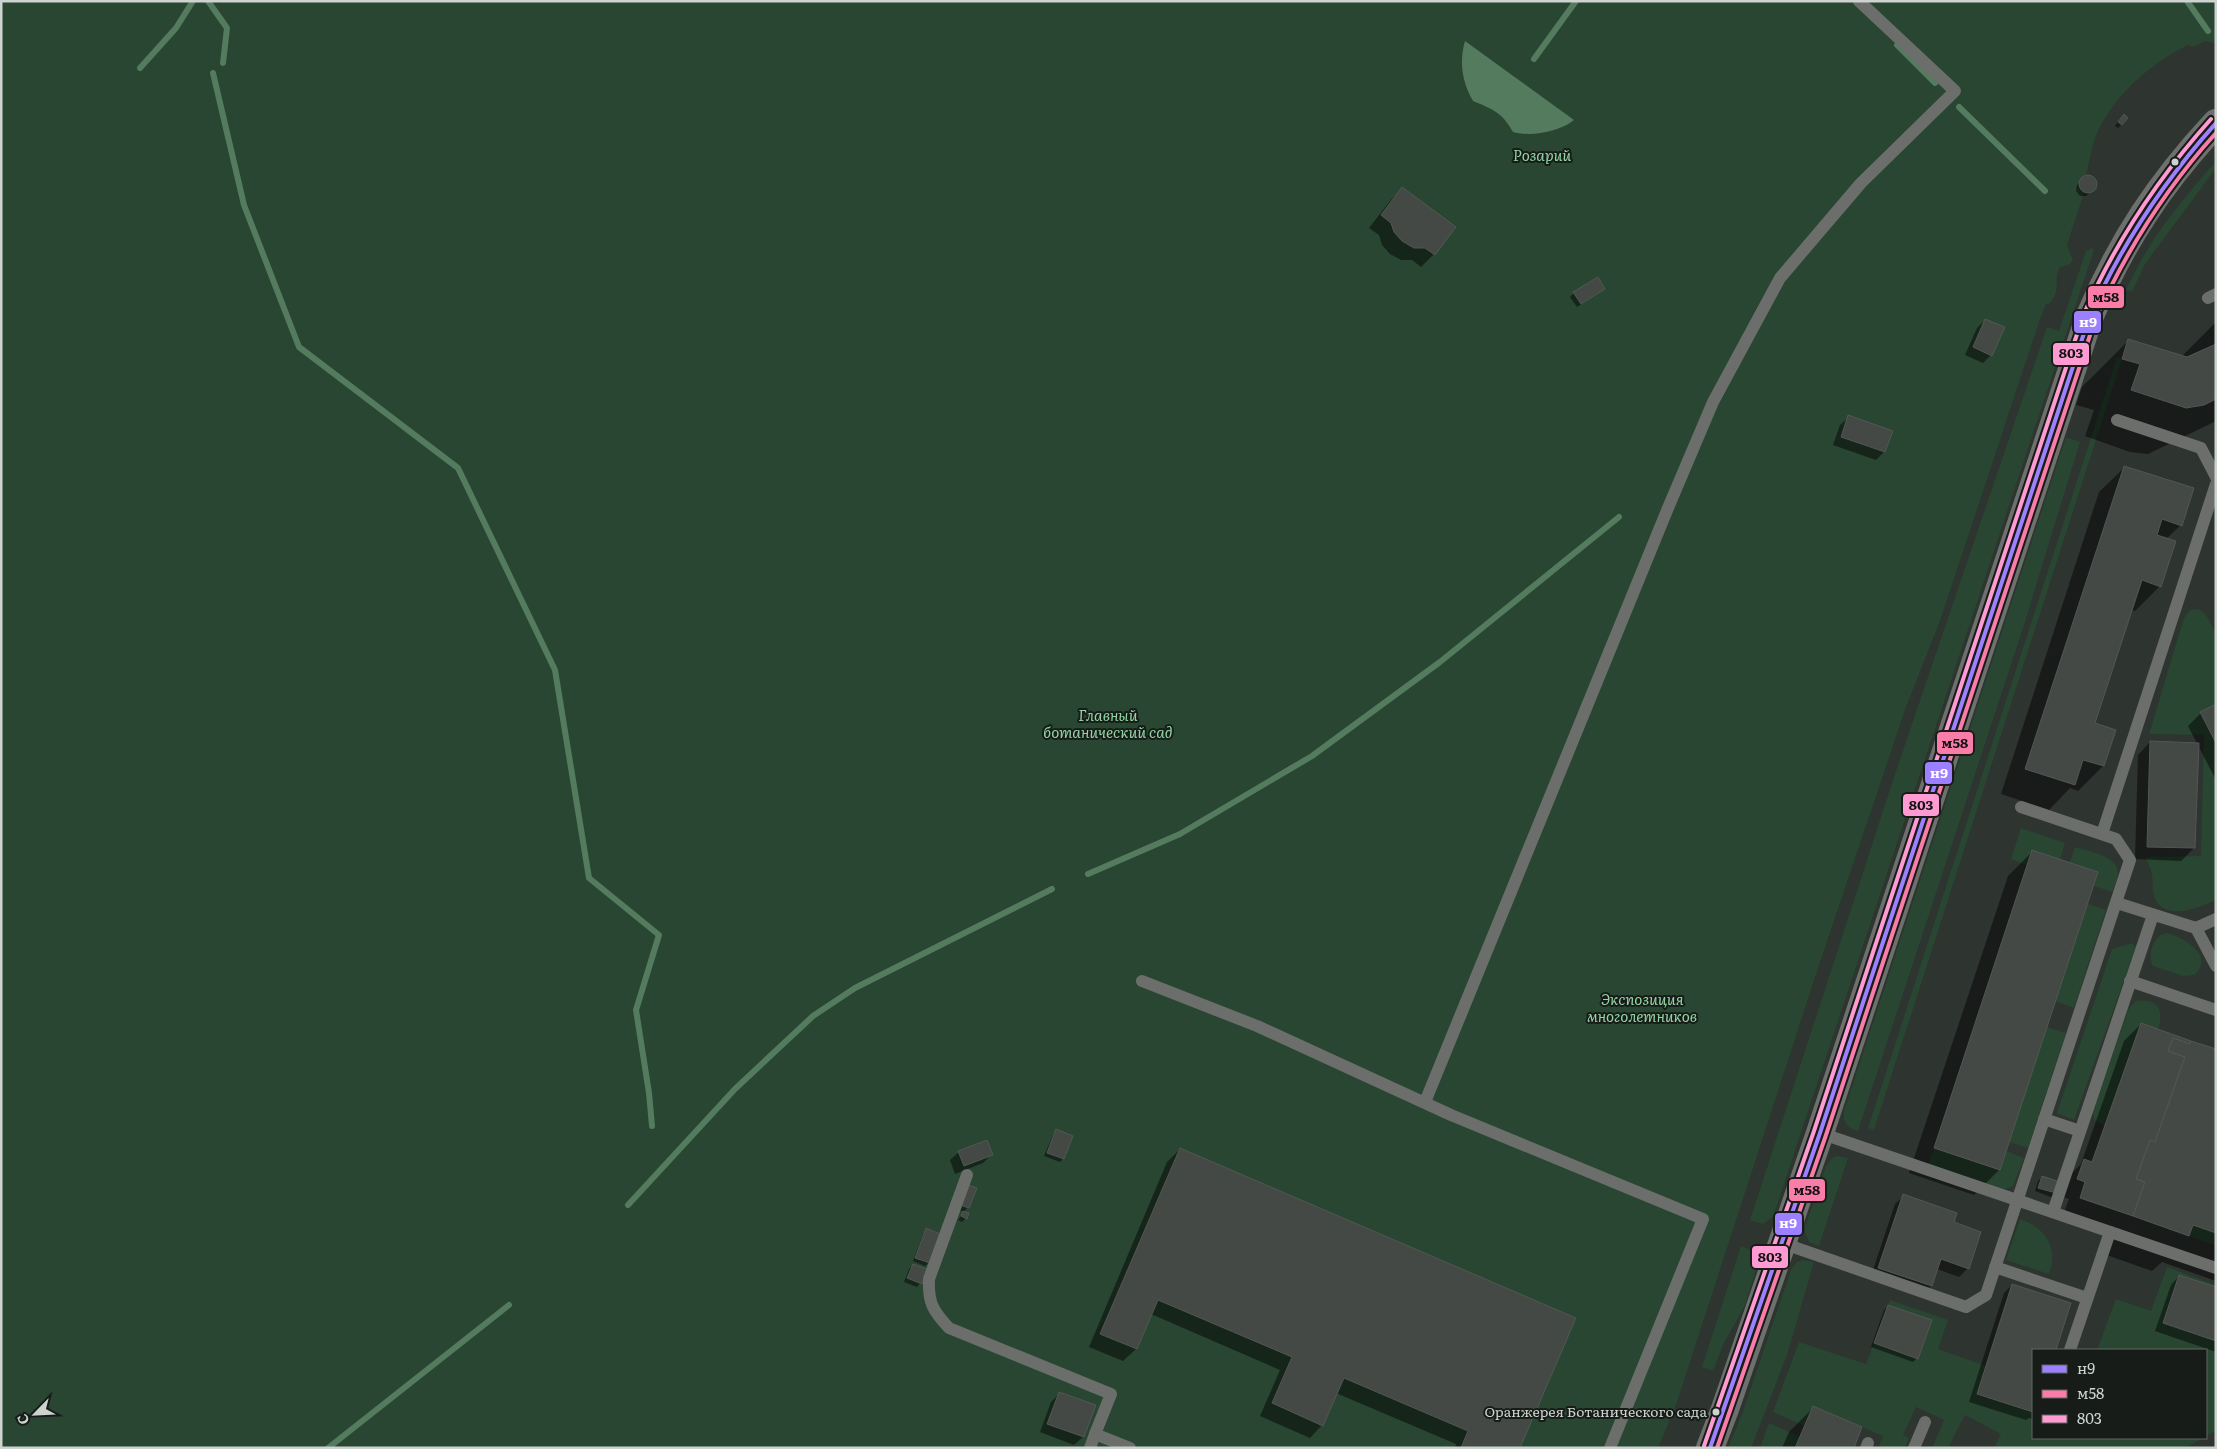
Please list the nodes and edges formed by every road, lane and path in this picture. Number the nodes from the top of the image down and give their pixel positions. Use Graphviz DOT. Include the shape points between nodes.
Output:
graph roads {
  1 [pos="1859,1"];
  2 [pos="2216,123"];
  3 [pos="2117,420"];
  4 [pos="2216,477"];
  5 [pos="2216,484"];
  6 [pos="2021,808"];
  7 [pos="2102,834"];
  8 [pos="2116,903"];
  9 [pos="2153,915"];
  10 [pos="2216,919"];
  11 [pos="2196,928"];
  12 [pos="2216,966"];
  13 [pos="2130,980"];
  14 [pos="1142,981"];
  15 [pos="2216,1010"];
  16 [pos="1426,1102"];
  17 [pos="2044,1120"];
  18 [pos="2080,1131"];
  19 [pos="1820,1133"];
  20 [pos="967,1175"];
  21 [pos="2018,1200"];
  22 [pos="2053,1212"];
  23 [pos="2110,1232"];
  24 [pos="1782,1243"];
  25 [pos="1995,1268"];
  26 [pos="2216,1268"];
  27 [pos="2087,1298"];
  28 [pos="2070,1349"];
  29 [pos="1925,1422"];
  30 [pos="1095,1434"];
  31 [pos="1090,1448"];
  32 [pos="1130,1448"];
  33 [pos="1610,1448"];
  34 [pos="1710,1448"];
  35 [pos="1914,1448"];
  1 -- 16 [label="lane" via="1955,90 1861,183 1780,278 1718,394 1668,508"];
  2 -- 19 [label="main road" via="2154,197 2106,277 2089,318"];
  3 -- 4 [label="lane" via="2201,448"];
  5 -- 7 [label="lane"];
  6 -- 7 [label="lane"];
  7 -- 8 [label="lane" via="2116,839 2130,860"];
  8 -- 9 [label="lane"];
  8 -- 17 [label="lane"];
  9 -- 11 [label="lane"];
  9 -- 13 [label="lane"];
  10 -- 11 [label="lane"];
  11 -- 12 [label="lane"];
  13 -- 15 [label="lane"];
  13 -- 18 [label="lane"];
  14 -- 16 [label="lane" via="1257,1026"];
  16 -- 33 [label="lane" via="1703,1219"];
  17 -- 18 [label="lane"];
  17 -- 21 [label="lane"];
  18 -- 22 [label="lane"];
  19 -- 21 [label="lane"];
  19 -- 24 [label="main road"];
  20 -- 30 [label="lane" via="929,1279 934,1312 949,1328 1110,1394"];
  21 -- 22 [label="lane"];
  21 -- 25 [label="lane"];
  22 -- 23 [label="lane"];
  23 -- 26 [label="lane"];
  23 -- 27 [label="lane"];
  24 -- 25 [label="lane" via="1966,1307 1986,1295"];
  24 -- 34 [label="main road"];
  25 -- 27 [label="lane"];
  27 -- 28 [label="lane"];
  29 -- 35 [label="lane"];
  30 -- 31 [label="lane"];
  30 -- 32 [label="lane"];
}
